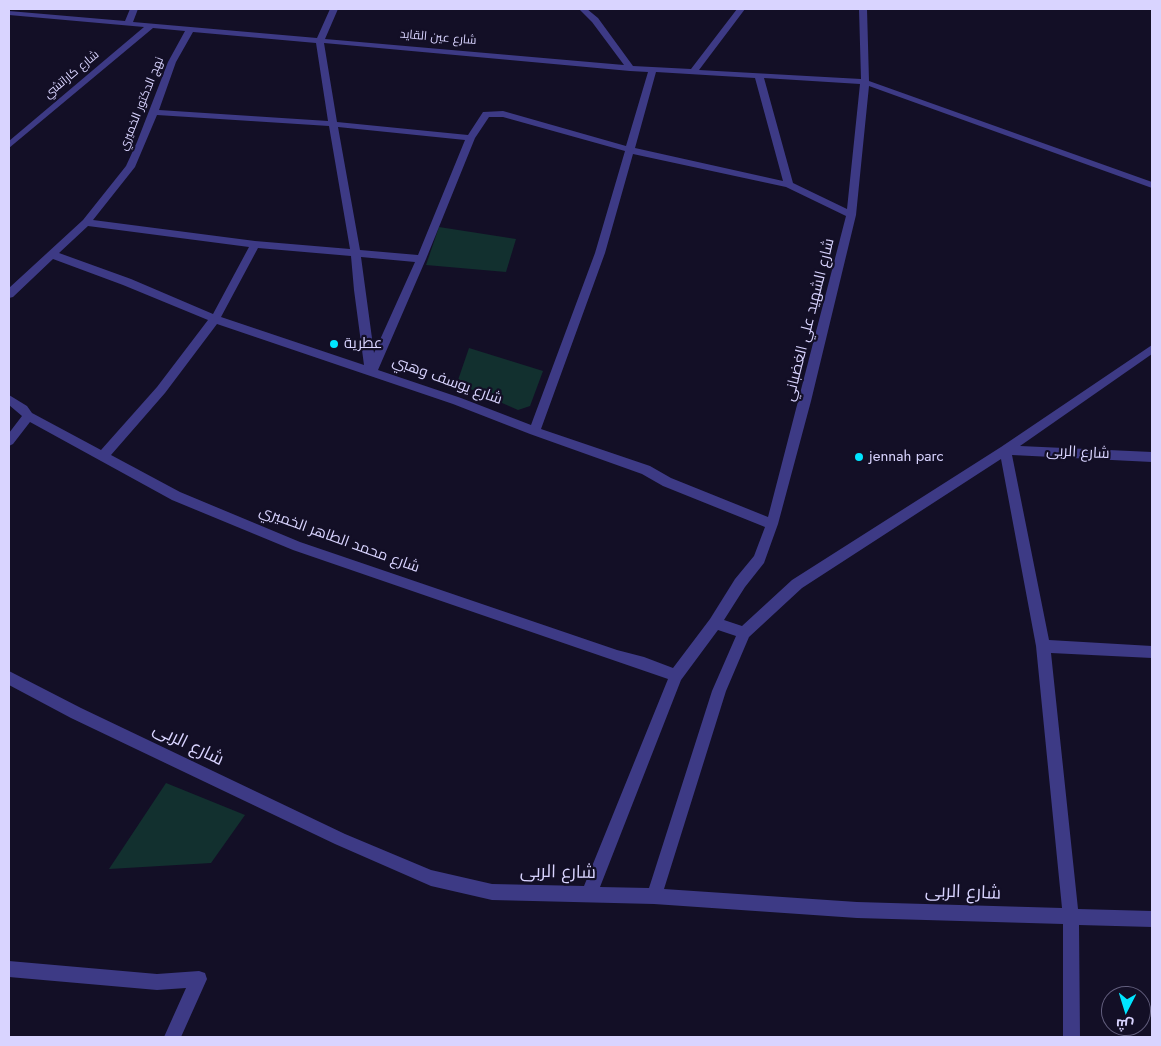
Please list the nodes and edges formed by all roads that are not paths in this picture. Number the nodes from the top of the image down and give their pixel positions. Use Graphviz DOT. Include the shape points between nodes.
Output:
graph roads {
  1 [pos="134,9"];
  2 [pos="334,9"];
  3 [pos="583,9"];
  4 [pos="741,9"];
  5 [pos="863,9"];
  6 [pos="10,11"];
  7 [pos="129,22"];
  8 [pos="152,25"];
  9 [pos="191,28"];
  10 [pos="320,41"];
  11 [pos="630,68"];
  12 [pos="653,69"];
  13 [pos="694,71"];
  14 [pos="759,77"];
  15 [pos="865,82"];
  16 [pos="154,112"];
  17 [pos="333,124"];
  18 [pos="470,138"];
  19 [pos="9,145"];
  20 [pos="630,150"];
  21 [pos="789,185"];
  22 [pos="1152,186"];
  23 [pos="851,215"];
  24 [pos="86,222"];
  25 [pos="254,244"];
  26 [pos="356,252"];
  27 [pos="52,254"];
  28 [pos="421,259"];
  29 [pos="9,294"];
  30 [pos="214,319"];
  31 [pos="1152,349"];
  32 [pos="371,372"];
  33 [pos="9,399"];
  34 [pos="28,416"];
  35 [pos="534,431"];
  36 [pos="9,441"];
  37 [pos="1005,450"];
  38 [pos="103,456"];
  39 [pos="1152,457"];
  40 [pos="772,524"];
  41 [pos="715,623"];
  42 [pos="744,633"];
  43 [pos="1043,646"];
  44 [pos="1152,652"];
  45 [pos="676,676"];
  46 [pos="9,678"];
  47 [pos="589,894"];
  48 [pos="654,896"];
  49 [pos="1072,916"];
  50 [pos="1152,920"];
  51 [pos="9,969"];
  52 [pos="172,1037"];
  53 [pos="1072,1037"];
  1 -- 7 [label="street"];
  2 -- 10 [label="street"];
  3 -- 11 [label="street" via="595,20"];
  4 -- 13 [label="street"];
  5 -- 15 [label="street, شارع الشهيد علي الغضباني"];
  6 -- 7 [label="street, شارع عين القايد"];
  7 -- 8 [label="street, شارع عين القايد"];
  8 -- 9 [label="street, شارع عين القايد"];
  8 -- 19 [label="street, شارع كاراتشي"];
  9 -- 10 [label="street, شارع عين القايد"];
  9 -- 16 [label="street, نهج الدكتور الخميري" via="172,62"];
  10 -- 11 [label="street, شارع عين القايد"];
  10 -- 17 [label="street"];
  11 -- 12 [label="street, شارع عين القايد"];
  12 -- 13 [label="street, شارع عين القايد"];
  12 -- 20 [label="street"];
  13 -- 14 [label="street, شارع عين القايد"];
  14 -- 15 [label="street, شارع عين القايد"];
  14 -- 21 [label="street"];
  15 -- 22 [label="street, شارع عين القايد"];
  15 -- 23 [label="street, شارع الشهيد علي الغضباني"];
  16 -- 17 [label="street"];
  16 -- 24 [label="street, نهج الدكتور الخميري" via="130,166"];
  17 -- 18 [label="street"];
  17 -- 26 [label="street"];
  18 -- 20 [label="street" via="480,120 493,113"];
  18 -- 28 [label="street"];
  20 -- 21 [label="street"];
  20 -- 35 [label="street" via="600,254"];
  21 -- 23 [label="street"];
  23 -- 40 [label="street, شارع الشهيد علي الغضباني"];
  24 -- 25 [label="street"];
  24 -- 27 [label="street, نهج الدكتور الخميري"];
  25 -- 26 [label="street"];
  25 -- 30 [label="street"];
  26 -- 28 [label="street"];
  26 -- 32 [label="street"];
  27 -- 29 [label="street, نهج الدكتور الخميري"];
  27 -- 30 [label="street, شارع يوسف وهبي"];
  28 -- 32 [label="street"];
  30 -- 32 [label="street, شارع يوسف وهبي"];
  30 -- 38 [label="street" via="161,390"];
  31 -- 37 [label="street"];
  32 -- 35 [label="street, شارع يوسف وهبي"];
  33 -- 34 [label="street, شارع محمد الطاهر الخميري"];
  34 -- 36 [label="street"];
  34 -- 38 [label="street, شارع محمد الطاهر الخميري"];
  35 -- 40 [label="street, شارع يوسف وهبي" via="646,470 667,482"];
  37 -- 39 [label="street, شارع الربى"];
  37 -- 42 [label="street" via="797,584"];
  37 -- 43 [label="street"];
  38 -- 45 [label="street, شارع محمد الطاهر الخميري" via="176,496 297,546"];
  40 -- 41 [label="street, شارع الشهيد علي الغضباني" via="759,559 740,582"];
  41 -- 42 [label="street"];
  41 -- 45 [label="street, شارع الشهيد علي الغضباني"];
  42 -- 48 [label="street" via="718,691"];
  43 -- 44 [label="street"];
  43 -- 49 [label="street"];
  45 -- 47 [label="street, شارع الشهيد علي الغضباني"];
  46 -- 47 [label="street, شارع الربى" via="207,776 431,878 492,892"];
  47 -- 48 [label="street, شارع الربى"];
  48 -- 49 [label="street, شارع الربى" via="857,910"];
  49 -- 50 [label="street, شارع الربى"];
  49 -- 53 [label="street"];
  51 -- 52 [label="street" via="157,982 199,979"];
}
